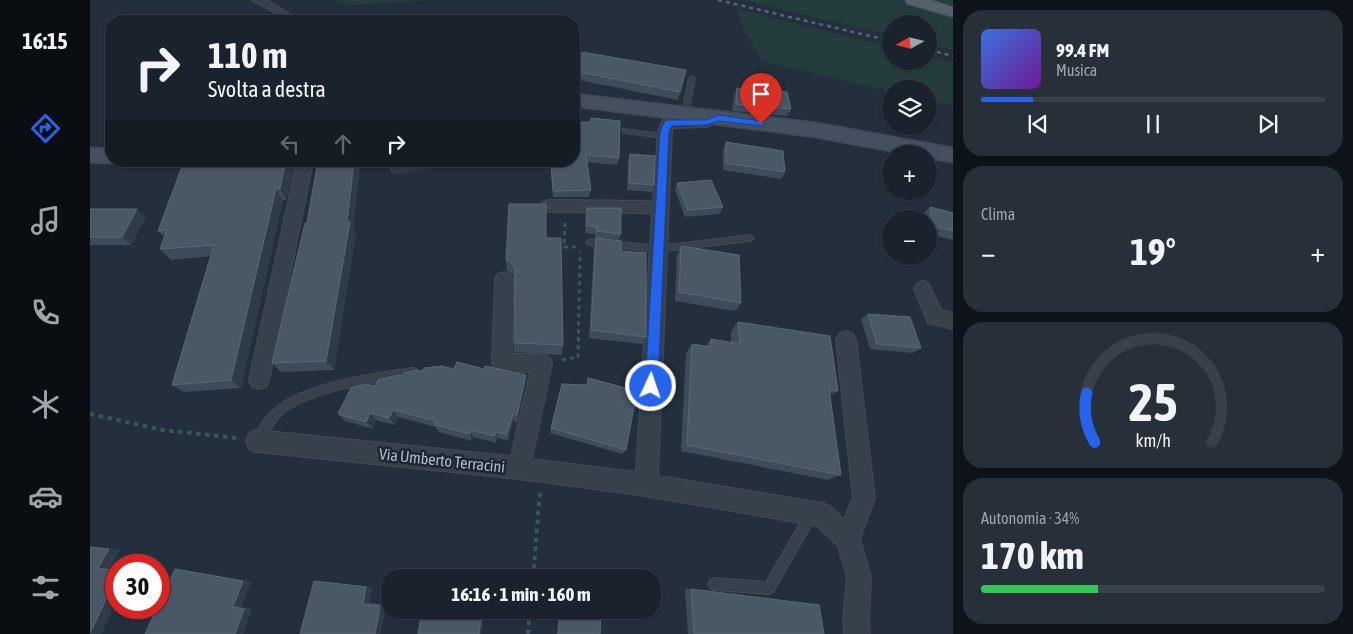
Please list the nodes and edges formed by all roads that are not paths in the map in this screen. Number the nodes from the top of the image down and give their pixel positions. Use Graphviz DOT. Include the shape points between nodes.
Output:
graph roads {
  1 [pos="258,0"];
  2 [pos="914,0"];
  3 [pos="953,12"];
  4 [pos="285,15"];
  5 [pos="692,78"];
  6 [pos="580,101"];
  7 [pos="685,114"];
  8 [pos="718,118"];
  9 [pos="625,131"];
  10 [pos="664,136"];
  11 [pos="90,155"];
  12 [pos="105,156"];
  13 [pos="953,156"];
  14 [pos="304,167"];
  15 [pos="549,206"];
  16 [pos="661,207"];
  17 [pos="750,238"];
  18 [pos="590,242"];
  19 [pos="659,249"];
  20 [pos="504,279"];
  21 [pos="923,289"];
  22 [pos="953,321"];
  23 [pos="846,340"];
  24 [pos="424,371"];
  25 [pos="259,380"];
  26 [pos="257,440"];
  27 [pos="519,468"];
  28 [pos="646,485"];
  29 [pos="803,512"];
  30 [pos="848,539"];
  31 [pos="714,584"];
  32 [pos="857,634"];
  1 -- 4 [label="street"];
  2 -- 3 [label="main road"];
  5 -- 7 [label="lane"];
  6 -- 7 [label="street"];
  7 -- 8 [label="street"];
  8 -- 10 [label="street" via="706,122 668,123"];
  8 -- 13 [label="street" via="816,130"];
  9 -- 10 [label="lane"];
  10 -- 16 [label="street"];
  11 -- 12 [label="street"];
  14 -- 25 [label="street"];
  15 -- 16 [label="street"];
  16 -- 19 [label="street"];
  17 -- 19 [label="lane"];
  18 -- 19 [label="lane"];
  19 -- 28 [label="street"];
  20 -- 27 [label="street" via="502,363 542,363"];
  21 -- 22 [label="street" via="934,317"];
  23 -- 30 [label="street" via="864,498"];
  24 -- 26 [label="lane" via="384,375 290,403 269,421"];
  26 -- 27 [label="street, Via Umberto Terracini"];
  27 -- 28 [label="street, Via Umberto Terracini"];
  28 -- 29 [label="street, Via Umberto Terracini"];
  29 -- 30 [label="street, Via Umberto Terracini" via="823,515"];
  29 -- 31 [label="lane" via="769,588"];
  30 -- 32 [label="street" via="859,576"];
}
